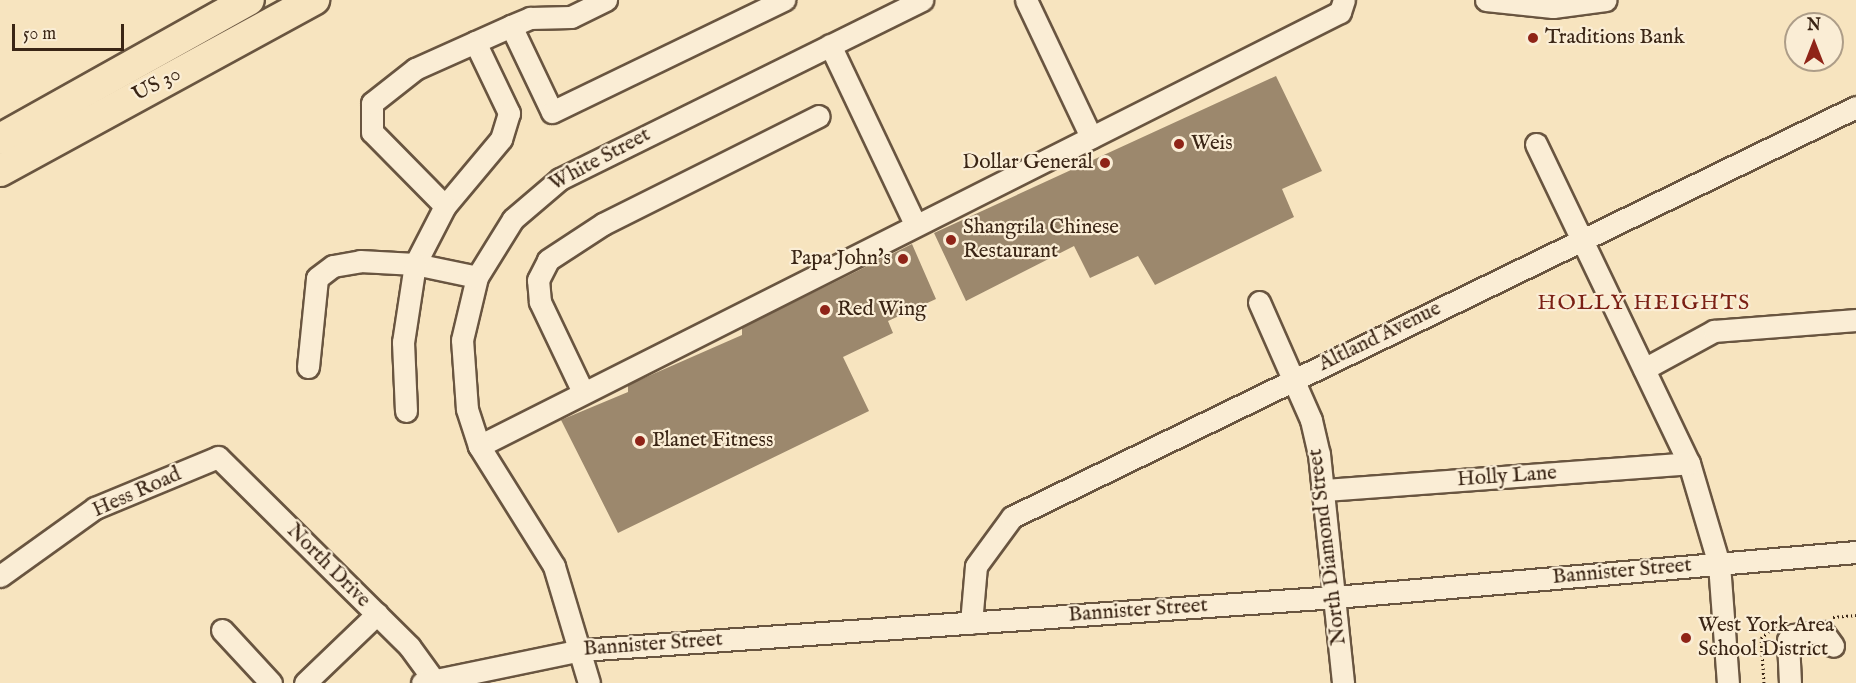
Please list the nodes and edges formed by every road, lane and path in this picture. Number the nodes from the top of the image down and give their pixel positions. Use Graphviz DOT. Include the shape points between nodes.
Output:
graph roads {
  1 [pos="217,0"];
  2 [pos="249,0"];
  3 [pos="314,0"];
  4 [pos="337,0"];
  5 [pos="606,0"];
  6 [pos="922,0"];
  7 [pos="1026,0"];
  8 [pos="1344,0"];
  9 [pos="1486,0"];
  10 [pos="1606,0"];
  11 [pos="774,2"];
  12 [pos="511,26"];
  13 [pos="475,42"];
  14 [pos="830,45"];
  15 [pos="223,49"];
  16 [pos="1856,107"];
  17 [pos="819,116"];
  18 [pos="0,130"];
  19 [pos="1091,136"];
  20 [pos="0,139"];
  21 [pos="1536,144"];
  22 [pos="0,171"];
  23 [pos="445,206"];
  24 [pos="915,224"];
  25 [pos="1578,239"];
  26 [pos="416,264"];
  27 [pos="477,277"];
  28 [pos="1259,302"];
  29 [pos="1856,320"];
  30 [pos="308,367"];
  31 [pos="1644,369"];
  32 [pos="1293,380"];
  33 [pos="582,390"];
  34 [pos="406,411"];
  35 [pos="478,446"];
  36 [pos="218,457"];
  37 [pos="1689,464"];
  38 [pos="1325,490"];
  39 [pos="1856,552"];
  40 [pos="1719,564"];
  41 [pos="0,576"];
  42 [pos="1335,597"];
  43 [pos="377,614"];
  44 [pos="971,623"];
  45 [pos="222,630"];
  46 [pos="1833,646"];
  47 [pos="581,650"];
  48 [pos="428,681"];
  49 [pos="272,683"];
  50 [pos="305,683"];
  51 [pos="590,683"];
  52 [pos="1343,683"];
  53 [pos="1728,683"];
  54 [pos="1790,683"];
  1 -- 18 [label="highway"];
  2 -- 20 [label="highway, US 30 / US 30"];
  3 -- 15 [label="highway, US 30 / US 30"];
  4 -- 15 [label="highway"];
  5 -- 12 [label="street" via="571,17 530,18"];
  6 -- 14 [label="street, White Street"];
  7 -- 19 [label="street"];
  8 -- 19 [label="street" via="1340,12"];
  9 -- 10 [label="street" via="1553,7"];
  11 -- 12 [label="street" via="552,112"];
  12 -- 13 [label="street"];
  13 -- 23 [label="street" via="509,113 501,139"];
  13 -- 23 [label="street" via="414,69 372,103 372,132"];
  14 -- 24 [label="street"];
  14 -- 27 [label="street, White Street" via="560,179 513,219"];
  15 -- 22 [label="highway, US 30 / US 30"];
  16 -- 25 [label="street, Altland Avenue"];
  17 -- 33 [label="street" via="603,224 548,260 538,279 540,302"];
  19 -- 24 [label="street"];
  21 -- 25 [label="street"];
  23 -- 26 [label="street"];
  24 -- 33 [label="street"];
  25 -- 31 [label="street"];
  25 -- 32 [label="street, Altland Avenue"];
  26 -- 27 [label="street"];
  26 -- 30 [label="street" via="360,261 333,266 317,278"];
  26 -- 34 [label="street" via="401,368"];
  27 -- 35 [label="street, White Street" via="462,340 467,409"];
  28 -- 32 [label="street, North Diamond Street"];
  29 -- 31 [label="street" via="1714,331"];
  31 -- 37 [label="street"];
  32 -- 38 [label="street, North Diamond Street" via="1311,420"];
  32 -- 44 [label="street, Altland Avenue" via="1012,517 976,566"];
  33 -- 35 [label="street"];
  35 -- 47 [label="street, White Street" via="554,567"];
  36 -- 41 [label="street, Hess Road" via="95,508"];
  36 -- 43 [label="street, North Drive"];
  37 -- 38 [label="street, Holly Lane"];
  37 -- 40 [label="street"];
  38 -- 42 [label="street, North Diamond Street"];
  39 -- 40 [label="street, Bannister Street"];
  40 -- 42 [label="street, Bannister Street"];
  40 -- 53 [label="street"];
  42 -- 44 [label="street, Bannister Street"];
  42 -- 52 [label="street, North Diamond Street"];
  43 -- 48 [label="street, North Drive"];
  43 -- 50 [label="street"];
  44 -- 47 [label="street, Bannister Street"];
  45 -- 49 [label="street"];
  46 -- 54 [label="street" via="1823,632 1793,635 1788,640"];
  47 -- 48 [label="street, Bannister Street"];
  47 -- 51 [label="street, White Street"];
}
